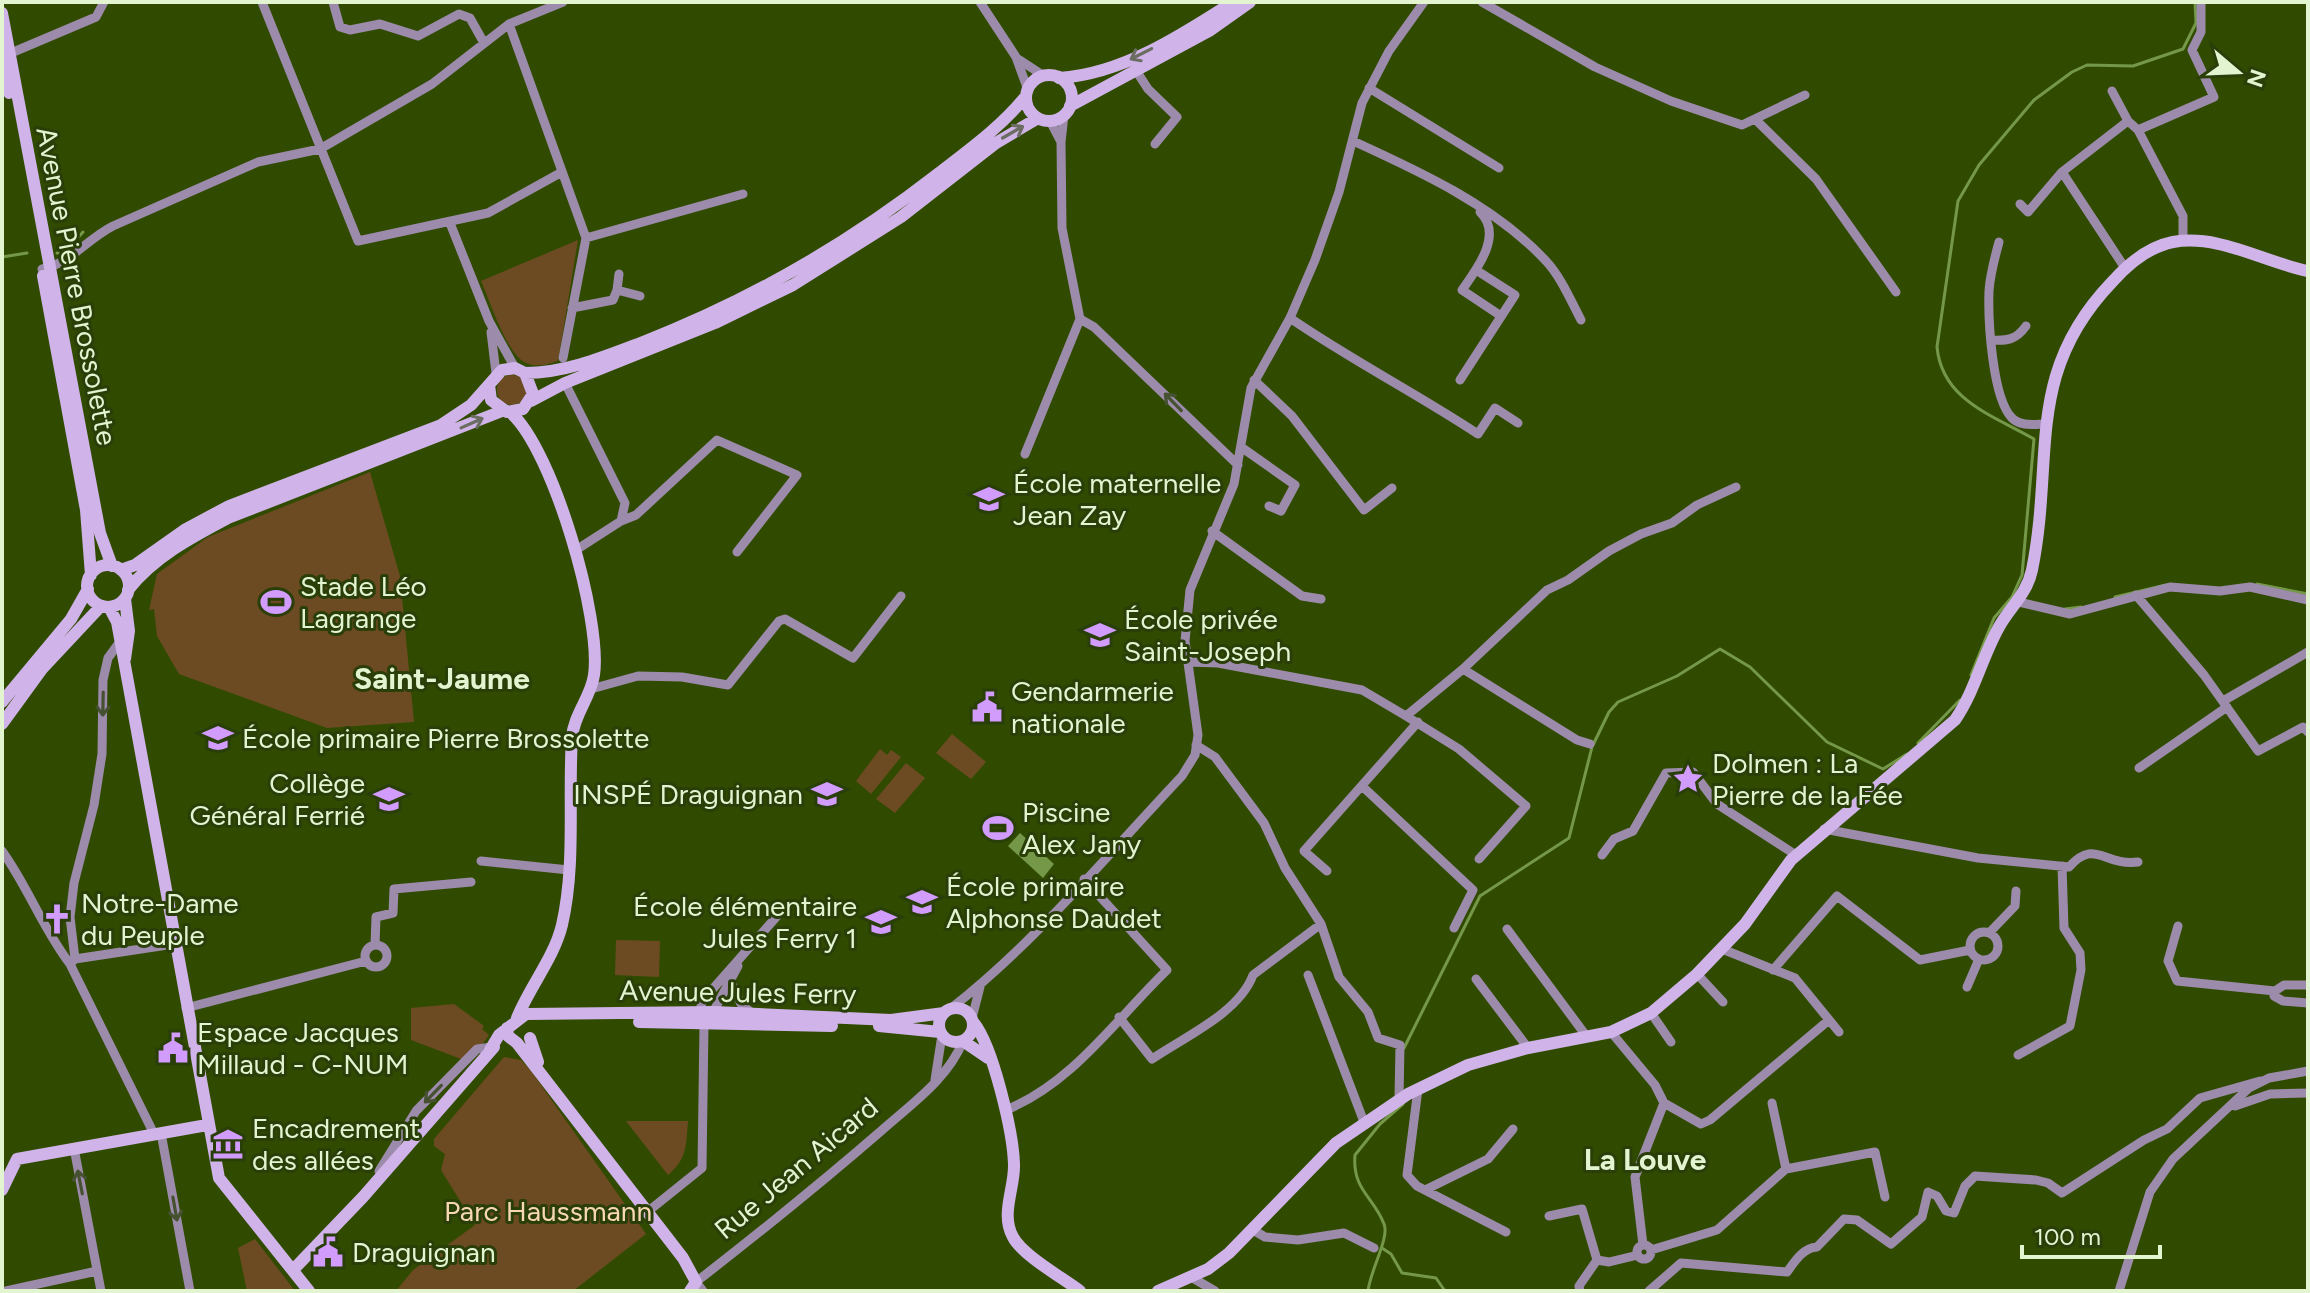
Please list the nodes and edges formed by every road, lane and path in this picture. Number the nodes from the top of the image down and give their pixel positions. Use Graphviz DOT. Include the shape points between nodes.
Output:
graph roads {
  1 [pos="104,2"];
  2 [pos="262,2"];
  3 [pos="333,2"];
  4 [pos="563,2"];
  5 [pos="980,2"];
  6 [pos="1233,2"];
  7 [pos="1250,2"];
  8 [pos="1424,2"];
  9 [pos="1482,2"];
  10 [pos="2201,2"];
  11 [pos="2,13"];
  12 [pos="509,24"];
  13 [pos="484,43"];
  14 [pos="5,57"];
  15 [pos="1016,57"];
  16 [pos="1137,72"];
  17 [pos="1044,76"];
  18 [pos="1059,78"];
  19 [pos="1369,88"];
  20 [pos="2112,91"];
  21 [pos="1027,93"];
  22 [pos="1805,95"];
  23 [pos="1067,111"];
  24 [pos="1044,120"];
  25 [pos="1756,120"];
  26 [pos="2128,121"];
  27 [pos="2138,130"];
  28 [pos="1353,141"];
  29 [pos="1061,142"];
  30 [pos="1155,144"];
  31 [pos="320,149"];
  32 [pos="1499,168"];
  33 [pos="562,172"];
  34 [pos="2062,172"];
  35 [pos="743,194"];
  36 [pos="1466,199"];
  37 [pos="2020,204"];
  38 [pos="450,223"];
  39 [pos="586,238"];
  40 [pos="2183,241"];
  41 [pos="1999,242"];
  42 [pos="46,268"];
  43 [pos="2125,268"];
  44 [pos="1476,270"];
  45 [pos="2308,271"];
  46 [pos="619,274"];
  47 [pos="617,290"];
  48 [pos="1896,292"];
  49 [pos="640,296"];
  50 [pos="572,308"];
  51 [pos="1501,316"];
  52 [pos="1290,318"];
  53 [pos="1080,319"];
  54 [pos="1581,320"];
  55 [pos="489,321"];
  56 [pos="2026,326"];
  57 [pos="1991,340"];
  58 [pos="563,358"];
  59 [pos="520,370"];
  60 [pos="496,373"];
  61 [pos="1254,380"];
  62 [pos="1460,380"];
  63 [pos="565,383"];
  64 [pos="489,385"];
  65 [pos="530,402"];
  66 [pos="507,412"];
  67 [pos="1518,423"];
  68 [pos="2047,424"];
  69 [pos="532,440"];
  70 [pos="1241,447"];
  71 [pos="1025,454"];
  72 [pos="1238,465"];
  73 [pos="1736,487"];
  74 [pos="1392,488"];
  75 [pos="1269,506"];
  76 [pos="621,521"];
  77 [pos="1212,531"];
  78 [pos="576,550"];
  79 [pos="737,552"];
  80 [pos="116,568"];
  81 [pos="91,575"];
  82 [pos="88,589"];
  83 [pos="127,594"];
  84 [pos="2136,595"];
  85 [pos="901,596"];
  86 [pos="1321,599"];
  87 [pos="2308,600"];
  88 [pos="2019,602"];
  89 [pos="105,606"];
  90 [pos="123,647"];
  91 [pos="2308,652"];
  92 [pos="1188,662"];
  93 [pos="1463,669"];
  94 [pos="591,689"];
  95 [pos="2,702"];
  96 [pos="2225,704"];
  97 [pos="1406,716"];
  98 [pos="1418,722"];
  99 [pos="2,724"];
  100 [pos="2308,732"];
  101 [pos="1590,744"];
  102 [pos="1196,745"];
  103 [pos="2139,768"];
  104 [pos="1362,786"];
  105 [pos="1824,829"];
  106 [pos="2,851"];
  107 [pos="1602,855"];
  108 [pos="1796,855"];
  109 [pos="1479,859"];
  110 [pos="481,861"];
  111 [pos="2138,862"];
  112 [pos="2062,866"];
  113 [pos="569,870"];
  114 [pos="1327,871"];
  115 [pos="1084,879"];
  116 [pos="471,882"];
  117 [pos="2016,891"];
  118 [pos="778,915"];
  119 [pos="1321,924"];
  120 [pos="2178,926"];
  121 [pos="1454,928"];
  122 [pos="1507,929"];
  123 [pos="1990,932"];
  124 [pos="174,944"];
  125 [pos="375,945"];
  126 [pos="1722,949"];
  127 [pos="1970,950"];
  128 [pos="1979,959"];
  129 [pos="366,961"];
  130 [pos="72,962"];
  131 [pos="740,962"];
  132 [pos="1773,970"];
  133 [pos="1697,974"];
  134 [pos="1308,975"];
  135 [pos="1476,979"];
  136 [pos="731,982"];
  137 [pos="534,985"];
  138 [pos="2308,985"];
  139 [pos="980,987"];
  140 [pos="1967,987"];
  141 [pos="2275,991"];
  142 [pos="1723,1002"];
  143 [pos="2308,1003"];
  144 [pos="186,1008"];
  145 [pos="947,1011"];
  146 [pos="714,1012"];
  147 [pos="696,1013"];
  148 [pos="1651,1013"];
  149 [pos="533,1014"];
  150 [pos="753,1014"];
  151 [pos="1119,1017"];
  152 [pos="517,1018"];
  153 [pos="973,1020"];
  154 [pos="1829,1020"];
  155 [pos="704,1025"];
  156 [pos="1611,1032"];
  157 [pos="1839,1032"];
  158 [pos="516,1037"];
  159 [pos="1587,1037"];
  160 [pos="940,1038"];
  161 [pos="963,1041"];
  162 [pos="1671,1042"];
  163 [pos="1528,1048"];
  164 [pos="2018,1055"];
  165 [pos="988,1058"];
  166 [pos="2308,1071"];
  167 [pos="2260,1081"];
  168 [pos="934,1083"];
  169 [pos="2308,1093"];
  170 [pos="1406,1095"];
  171 [pos="1664,1103"];
  172 [pos="1772,1103"];
  173 [pos="1006,1110"];
  174 [pos="2225,1112"];
  175 [pos="1364,1122"];
  176 [pos="207,1125"];
  177 [pos="1513,1129"];
  178 [pos="158,1133"];
  179 [pos="74,1148"];
  180 [pos="1786,1169"];
  181 [pos="2,1190"];
  182 [pos="1425,1190"];
  183 [pos="1885,1197"];
  184 [pos="646,1213"];
  185 [pos="1549,1216"];
  186 [pos="1253,1230"];
  187 [pos="1506,1232"];
  188 [pos="1374,1248"];
  189 [pos="1647,1248"];
  190 [pos="1597,1260"];
  191 [pos="293,1270"];
  192 [pos="97,1271"];
  193 [pos="1191,1277"];
  194 [pos="696,1288"];
  195 [pos="6,1291"];
  196 [pos="101,1291"];
  197 [pos="190,1291"];
  198 [pos="309,1291"];
  199 [pos="1080,1291"];
  200 [pos="1158,1291"];
  201 [pos="1215,1291"];
  202 [pos="1580,1291"];
  203 [pos="1649,1291"];
  204 [pos="2119,1291"];
  1 -- 14 [label="street" via="96,17"];
  2 -- 31 [label="street"];
  3 -- 13 [label="street" via="340,27 350,30 380,24 418,36 459,14 470,18"];
  4 -- 12 [label="street"];
  5 -- 15 [label="street"];
  6 -- 18 [label="main road, one-way" via="1130,60"];
  7 -- 16 [label="main road"];
  8 -- 19 [label="street"];
  9 -- 25 [label="street" via="1595,67 1671,101 1742,125"];
  10 -- 27 [label="street" via="2201,32 2192,50 2214,97"];
  11 -- 14 [label="main road, Avenue Pierre Brossolette"];
  12 -- 13 [label="street"];
  12 -- 33 [label="street"];
  13 -- 31 [label="street" via="432,84"];
  14 -- 42 [label="main road, Avenue Pierre Brossolette"];
  15 -- 17 [label="street"];
  15 -- 21 [label="street"];
  16 -- 23 [label="main road"];
  16 -- 30 [label="street" via="1177,117"];
  17 -- 18 [label="main road"];
  17 -- 21 [label="main road" via="1034,80"];
  18 -- 23 [label="main road" via="1071,93"];
  19 -- 28 [label="street"];
  19 -- 32 [label="street"];
  20 -- 26 [label="street"];
  21 -- 24 [label="main road" via="1029,109"];
  21 -- 59 [label="main road" via="987,135 902,202 741,301 610,355 550,371"];
  22 -- 25 [label="street"];
  23 -- 24 [label="main road"];
  23 -- 29 [label="street"];
  24 -- 29 [label="street"];
  63 -- 24 [label="main road, one-way" via="715,323 793,285 901,217 996,143"];
  25 -- 48 [label="street" via="1816,179"];
  26 -- 27 [label="street"];
  26 -- 34 [label="street"];
  27 -- 40 [label="street" via="2183,216"];
  28 -- 36 [label="street"];
  28 -- 52 [label="street" via="1333,211"];
  29 -- 53 [label="street" via="1062,228"];
  31 -- 38 [label="street" via="358,241"];
  31 -- 42 [label="street" via="258,162 216,180 90,237 66,260"];
  33 -- 38 [label="street" via="488,213"];
  33 -- 39 [label="street"];
  34 -- 37 [label="street" via="2028,212"];
  34 -- 43 [label="street"];
  35 -- 39 [label="street"];
  36 -- 44 [label="street" via="1485,217 1490,233"];
  36 -- 54 [label="street" via="1547,262"];
  38 -- 55 [label="street"];
  39 -- 50 [label="street"];
  40 -- 43 [label="main road" via="2148,251"];
  40 -- 45 [label="main road" via="2240,248"];
  41 -- 57 [label="street" via="1989,288"];
  42 -- 80 [label="main road, Avenue Pierre Brossolette" via="100,533"];
  42 -- 81 [label="main road, Avenue Pierre Brossolette" via="86,510"];
  43 -- 68 [label="main road" via="2069,337 2057,364"];
  44 -- 51 [label="street" via="1462,290"];
  44 -- 51 [label="street" via="1515,295"];
  46 -- 47 [label="street"];
  47 -- 49 [label="street"];
  47 -- 50 [label="street" via="613,300"];
  50 -- 58 [label="street"];
  51 -- 62 [label="street"];
  52 -- 61 [label="street"];
  52 -- 67 [label="street" via="1478,434 1495,408"];
  53 -- 71 [label="street"];
  72 -- 53 [label="street, one-way"];
  55 -- 59 [label="street"];
  55 -- 60 [label="street"];
  56 -- 57 [label="street" via="2008,341"];
  57 -- 68 [label="street" via="2004,407 2013,420"];
  59 -- 60 [label="main road"];
  59 -- 65 [label="main road" via="533,386"];
  60 -- 64 [label="main road"];
  61 -- 70 [label="street"];
  61 -- 74 [label="street" via="1292,416 1364,510"];
  63 -- 65 [label="main road"];
  63 -- 76 [label="street" via="625,503"];
  64 -- 66 [label="main road" via="491,400"];
  64 -- 80 [label="main road" via="441,425 229,506 135,565"];
  65 -- 66 [label="main road"];
  65 -- 69 [label="main road"];
  66 -- 69 [label="main road"];
  83 -- 66 [label="main road, one-way" via="170,552 228,518"];
  68 -- 88 [label="main road" via="2031,574"];
  69 -- 78 [label="main road"];
  70 -- 72 [label="street"];
  70 -- 75 [label="street" via="1295,485 1281,511"];
  72 -- 77 [label="street"];
  73 -- 93 [label="street" via="1609,551 1547,590"];
  76 -- 78 [label="street"];
  76 -- 79 [label="street" via="636,515 717,440 797,475"];
  77 -- 86 [label="street" via="1302,596"];
  77 -- 92 [label="street" via="1190,590"];
  78 -- 94 [label="main road" via="596,657"];
  80 -- 81 [label="main road" via="100,567"];
  80 -- 83 [label="main road" via="128,579"];
  81 -- 82 [label="main road"];
  82 -- 89 [label="main road" via="92,599"];
  82 -- 95 [label="main road" via="71,619"];
  83 -- 89 [label="main road"];
  83 -- 90 [label="main road" via="129,631"];
  84 -- 87 [label="street" via="2170,587 2250,587"];
  84 -- 88 [label="street" via="2070,614"];
  84 -- 96 [label="street"];
  85 -- 94 [label="street" via="853,658 785,619 728,685 638,676"];
  88 -- 105 [label="main road" via="1999,626 1955,720"];
  89 -- 90 [label="main road" via="116,617"];
  89 -- 99 [label="main road" via="42,669"];
  90 -- 124 [label="main road"];
  90 -- 130 [label="street, one-way" via="108,658 103,680 102,754 74,883"];
  91 -- 96 [label="street"];
  92 -- 97 [label="street" via="1362,690"];
  92 -- 102 [label="street"];
  93 -- 97 [label="street"];
  93 -- 101 [label="street"];
  94 -- 113 [label="main road" via="572,734"];
  96 -- 100 [label="street" via="2258,751 2303,727"];
  96 -- 103 [label="street"];
  97 -- 98 [label="street"];
  98 -- 104 [label="street"];
  98 -- 109 [label="street" via="1526,806"];
  102 -- 115 [label="street" via="1182,776"];
  102 -- 119 [label="street" via="1207,749 1245,793"];
  104 -- 114 [label="street" via="1304,851"];
  104 -- 121 [label="street" via="1473,890"];
  105 -- 108 [label="main road"];
  105 -- 112 [label="street" via="1978,858"];
  106 -- 130 [label="street" via="33,896 56,946"];
  107 -- 108 [label="street" via="1614,839 1633,831 1666,773 1678,771 1693,772 1717,804"];
  108 -- 126 [label="main road"];
  110 -- 113 [label="street"];
  111 -- 112 [label="street" via="2118,864 2091,851 2069,867"];
  112 -- 164 [label="street" via="2064,928 2080,953 2076,1004 2070,1026"];
  113 -- 137 [label="main road" via="557,942"];
  115 -- 139 [label="street"];
  115 -- 151 [label="street" via="1167,970"];
  116 -- 125 [label="street" via="394,889 393,913 376,917"];
  117 -- 123 [label="street" via="2015,906"];
  118 -- 131 [label="street"];
  119 -- 151 [label="street" via="1253,975 1249,987 1215,1017 1152,1059"];
  119 -- 170 [label="street" via="1339,977 1368,1012 1378,1038 1400,1045"];
  120 -- 141 [label="street" via="2168,961 2177,981"];
  122 -- 159 [label="street"];
  123 -- 127 [label="street" via="1976,933"];
  123 -- 128 [label="street" via="1997,937 1998,951 1992,958"];
  124 -- 130 [label="street"];
  124 -- 144 [label="main road"];
  125 -- 129 [label="street" via="366,951"];
  125 -- 129 [label="street" via="384,950 386,960 378,967"];
  126 -- 132 [label="street"];
  126 -- 133 [label="main road"];
  127 -- 128 [label="street"];
  127 -- 132 [label="street" via="1920,960 1837,896"];
  128 -- 140 [label="street"];
  129 -- 144 [label="street"];
  130 -- 178 [label="street"];
  131 -- 136 [label="street"];
  131 -- 147 [label="street"];
  132 -- 154 [label="street" via="1795,978"];
  133 -- 142 [label="street"];
  133 -- 148 [label="main road"];
  134 -- 175 [label="street"];
  135 -- 163 [label="street"];
  136 -- 146 [label="street"];
  136 -- 150 [label="street" via="741,1004"];
  137 -- 149 [label="main road"];
  137 -- 152 [label="main road"];
  138 -- 141 [label="street" via="2284,985"];
  139 -- 145 [label="street"];
  139 -- 153 [label="street"];
  141 -- 143 [label="street" via="2283,1001"];
  144 -- 176 [label="main road"];
  145 -- 150 [label="main road, Avenue Jules Ferry" via="891,1020"];
  145 -- 153 [label="main road" via="963,1009"];
  145 -- 160 [label="main road"];
  146 -- 147 [label="main road, Avenue Jules Ferry"];
  146 -- 150 [label="main road, Avenue Jules Ferry"];
  146 -- 155 [label="street"];
  147 -- 149 [label="main road, Avenue Jules Ferry"];
  147 -- 155 [label="street"];
  148 -- 156 [label="main road"];
  148 -- 162 [label="street"];
  149 -- 152 [label="main road"];
  149 -- 155 [label="main road, Avenue Jules Ferry"];
  149 -- 158 [label="main road"];
  151 -- 173 [label="street" via="1061,1080"];
  152 -- 158 [label="main road"];
  153 -- 161 [label="main road" via="971,1034"];
  153 -- 165 [label="main road"];
  154 -- 157 [label="street"];
  154 -- 171 [label="street" via="1710,1120 1691,1121"];
  155 -- 160 [label="main road, Avenue Jules Ferry" via="885,1027"];
  155 -- 184 [label="street" via="702,1168"];
  156 -- 159 [label="main road"];
  156 -- 171 [label="street"];
  158 -- 184 [label="main road"];
  158 -- 191 [label="main road" via="491,1048"];
  159 -- 163 [label="main road"];
  160 -- 161 [label="main road"];
  160 -- 168 [label="street"];
  161 -- 165 [label="main road"];
  161 -- 168 [label="street, Rue Jean Aicard"];
  163 -- 170 [label="main road" via="1468,1065"];
  165 -- 173 [label="main road"];
  166 -- 167 [label="street"];
  167 -- 174 [label="street"];
  167 -- 203 [label="street" via="2200,1098 2167,1129 2062,1193 2036,1180 1975,1176 1954,1213 1928,1192 1922,1217 1891,1244 1857,1220 1844,1219 1787,1272 1681,1263"];
  168 -- 194 [label="street, Rue Jean Aicard"];
  169 -- 174 [label="street" via="2270,1094"];
  170 -- 175 [label="main road"];
  170 -- 182 [label="street" via="1406,1169 1411,1181"];
  171 -- 189 [label="street" via="1635,1177"];
  172 -- 180 [label="street"];
  173 -- 199 [label="main road" via="1015,1167 1007,1217 1012,1236"];
  174 -- 204 [label="street" via="2186,1144 2150,1192"];
  175 -- 186 [label="main road" via="1336,1143"];
  176 -- 178 [label="main road"];
  176 -- 191 [label="main road" via="219,1178"];
  177 -- 182 [label="street" via="1488,1159"];
  178 -- 179 [label="main road"];
  178 -- 197 [label="street, one-way"];
  179 -- 181 [label="main road" via="17,1159"];
  192 -- 179 [label="street, one-way"];
  180 -- 183 [label="street" via="1875,1152"];
  180 -- 189 [label="street" via="1717,1230"];
  182 -- 187 [label="street"];
  184 -- 194 [label="main road" via="683,1258"];
  185 -- 190 [label="street" via="1582,1209"];
  186 -- 188 [label="street" via="1265,1237 1298,1240 1344,1233"];
  186 -- 193 [label="main road" via="1211,1267"];
  189 -- 190 [label="street" via="1609,1262"];
  190 -- 202 [label="street"];
  191 -- 198 [label="main road"];
  192 -- 195 [label="street"];
  192 -- 196 [label="street"];
  193 -- 200 [label="main road"];
  193 -- 201 [label="street"];
}
